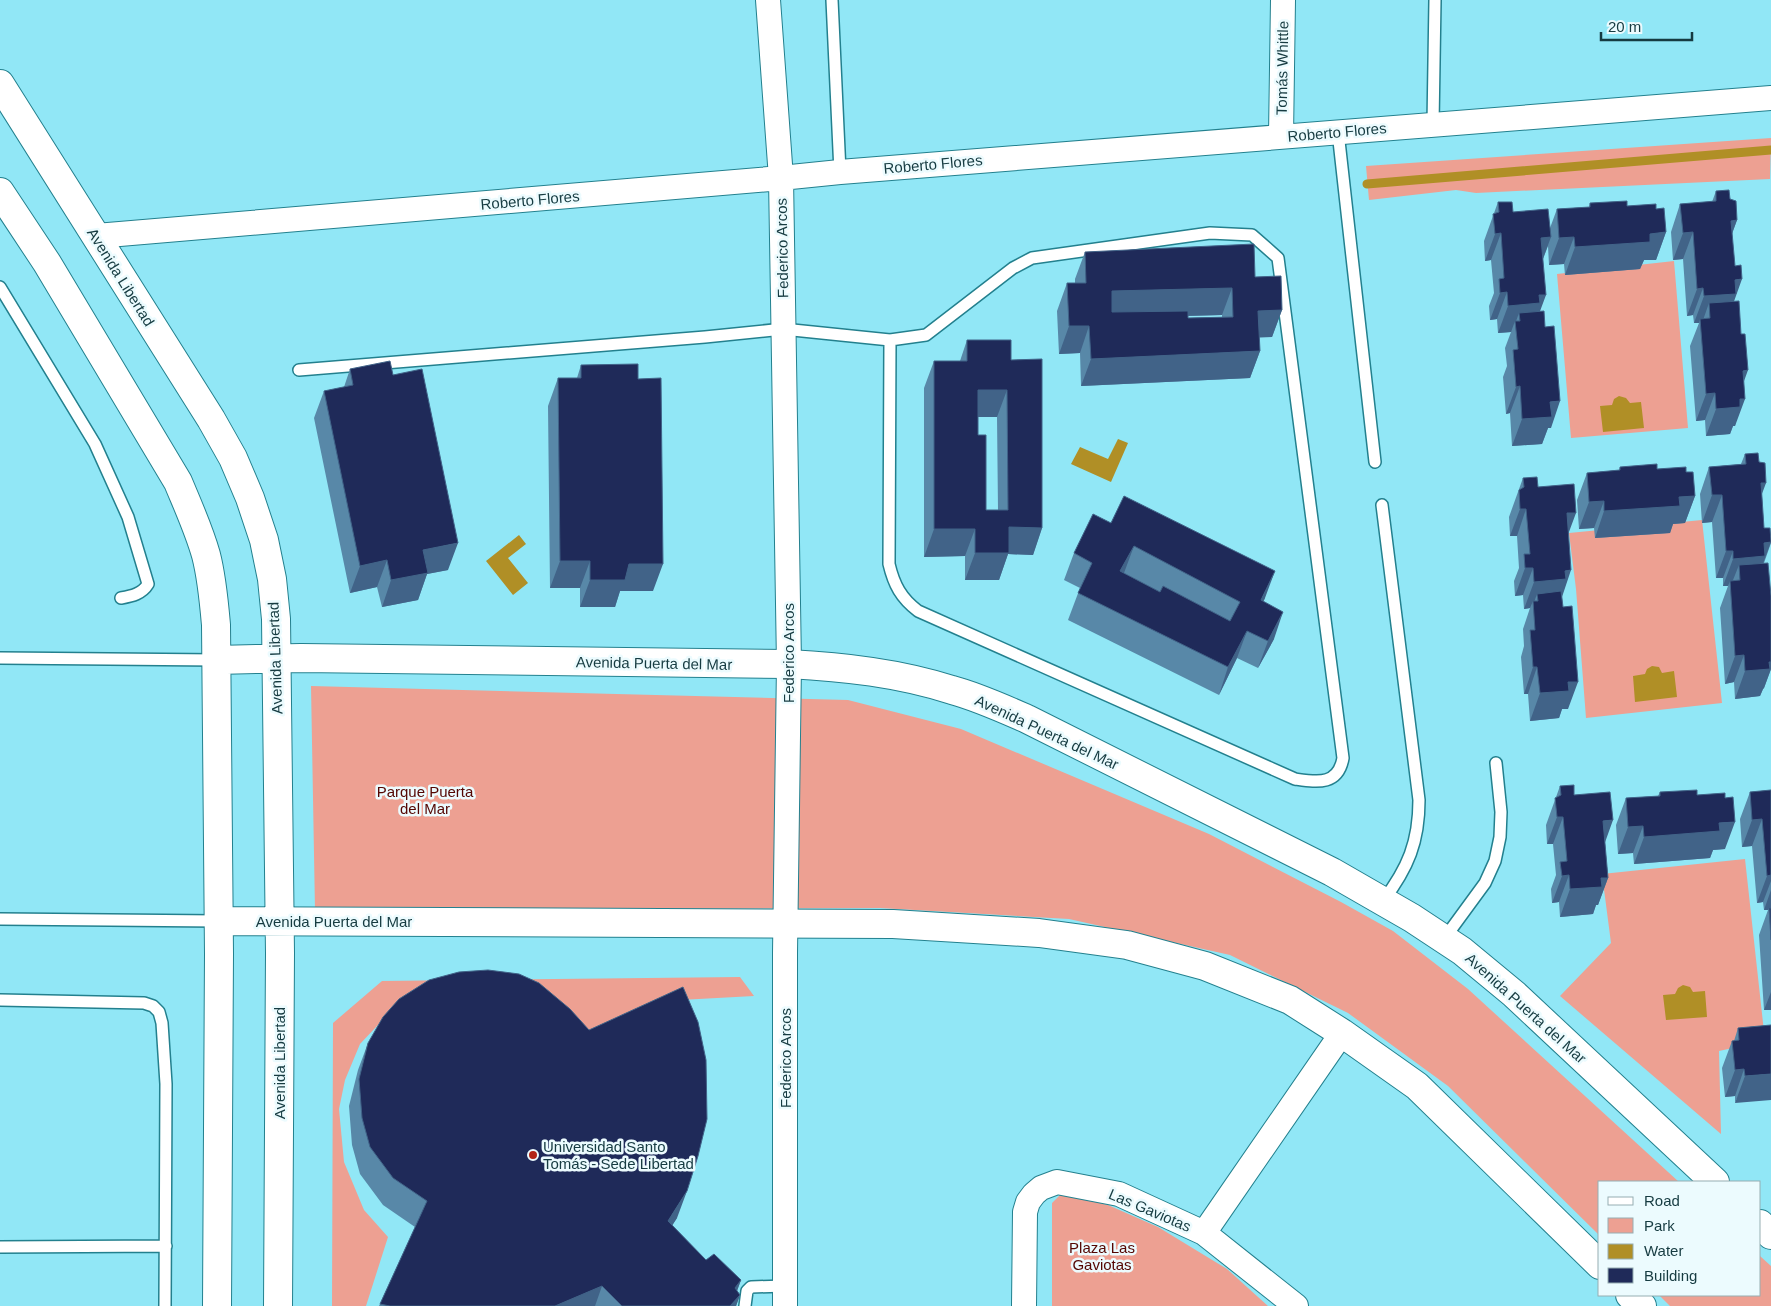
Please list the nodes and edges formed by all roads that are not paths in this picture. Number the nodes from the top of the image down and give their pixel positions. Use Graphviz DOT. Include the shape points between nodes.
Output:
graph roads {
  1 [pos="768,0"];
  2 [pos="832,0"];
  3 [pos="1284,0"];
  4 [pos="1435,0"];
  5 [pos="0,84"];
  6 [pos="1771,98"];
  7 [pos="1433,124"];
  8 [pos="1338,132"];
  9 [pos="1281,136"];
  10 [pos="840,172"];
  11 [pos="780,178"];
  12 [pos="0,192"];
  13 [pos="96,236"];
  14 [pos="0,288"];
  15 [pos="783,329"];
  16 [pos="890,340"];
  17 [pos="299,370"];
  18 [pos="1375,462"];
  19 [pos="1382,505"];
  20 [pos="121,598"];
  21 [pos="0,658"];
  22 [pos="277,658"];
  23 [pos="217,660"];
  24 [pos="789,664"];
  25 [pos="1496,763"];
  26 [pos="1383,900"];
  27 [pos="0,919"];
  28 [pos="218,921"];
  29 [pos="279,921"];
  30 [pos="786,923"];
  31 [pos="1444,939"];
  32 [pos="0,1000"];
  33 [pos="1342,1034"];
  34 [pos="1714,1181"];
  35 [pos="1761,1225"];
  36 [pos="1204,1233"];
  37 [pos="1771,1235"];
  38 [pos="166,1246"];
  39 [pos="0,1247"];
  40 [pos="1598,1263"];
  41 [pos="785,1296"];
  42 [pos="1631,1296"];
  43 [pos="166,1306"];
  44 [pos="217,1306"];
  45 [pos="278,1306"];
  46 [pos="745,1306"];
  47 [pos="1024,1306"];
  48 [pos="1296,1306"];
  49 [pos="1642,1306"];
  1 -- 11 [label="street, Federico Arcos"];
  2 -- 10 [label="lane"];
  3 -- 9 [label="street, Tomás Whittle"];
  4 -- 7 [label="lane"];
  5 -- 13 [label="street, Avenida Libertad"];
  6 -- 7 [label="street, Roberto Flores"];
  7 -- 8 [label="street, Roberto Flores"];
  8 -- 9 [label="street, Roberto Flores"];
  8 -- 18 [label="lane"];
  9 -- 10 [label="street, Roberto Flores"];
  10 -- 11 [label="street, Roberto Flores"];
  11 -- 13 [label="street, Roberto Flores"];
  11 -- 15 [label="street, Federico Arcos"];
  12 -- 23 [label="street" via="47,263 178,482 206,556 213,591"];
  13 -- 22 [label="street, Avenida Libertad" via="211,419 244,482 264,540 272,579"];
  14 -- 20 [label="lane" via="95,444 128,517 148,584 137,594"];
  15 -- 16 [label="lane"];
  15 -- 17 [label="lane"];
  15 -- 24 [label="street, Federico Arcos"];
  16 -- 16 [label="lane" via="926,335 1013,268 1032,258 1210,233 1252,236 1278,258 1342,758 1338,772 1319,782 1295,779 918,611 907,602 895,586 888,564"];
  19 -- 26 [label="lane" via="1419,818 1409,860"];
  21 -- 23 [label="lane"];
  22 -- 23 [label="street, Avenida Puerta del Mar"];
  22 -- 24 [label="street, Avenida Puerta del Mar"];
  22 -- 29 [label="street, Avenida Libertad"];
  23 -- 28 [label="street"];
  24 -- 26 [label="street, Avenida Puerta del Mar" via="830,666 912,679 989,702"];
  24 -- 30 [label="street, Federico Arcos"];
  25 -- 31 [label="lane" via="1501,812 1500,837 1494,861 1485,883"];
  26 -- 31 [label="street, Avenida Puerta del Mar"];
  27 -- 28 [label="lane"];
  28 -- 29 [label="street, Avenida Puerta del Mar"];
  28 -- 44 [label="street"];
  29 -- 30 [label="street, Avenida Puerta del Mar"];
  29 -- 45 [label="street, Avenida Libertad"];
  30 -- 33 [label="street, Avenida Puerta del Mar" via="893,924 1039,933 1127,945 1205,966 1290,1000"];
  30 -- 41 [label="street, Federico Arcos"];
  31 -- 34 [label="street, Avenida Puerta del Mar" via="1514,994"];
  32 -- 38 [label="lane" via="144,1003 159,1012 166,1084"];
  33 -- 36 [label="street, Las Gaviotas"];
  33 -- 40 [label="street, Avenida Puerta del Mar" via="1417,1086"];
  35 -- 37 [label="street"];
  36 -- 47 [label="street, Las Gaviotas" via="1119,1194 1066,1182 1049,1184 1028,1202"];
  36 -- 48 [label="street, Las Gaviotas"];
  38 -- 39 [label="lane"];
  38 -- 43 [label="lane"];
  41 -- 46 [label="lane" via="751,1287 747,1290"];
  42 -- 49 [label="street"];
}
